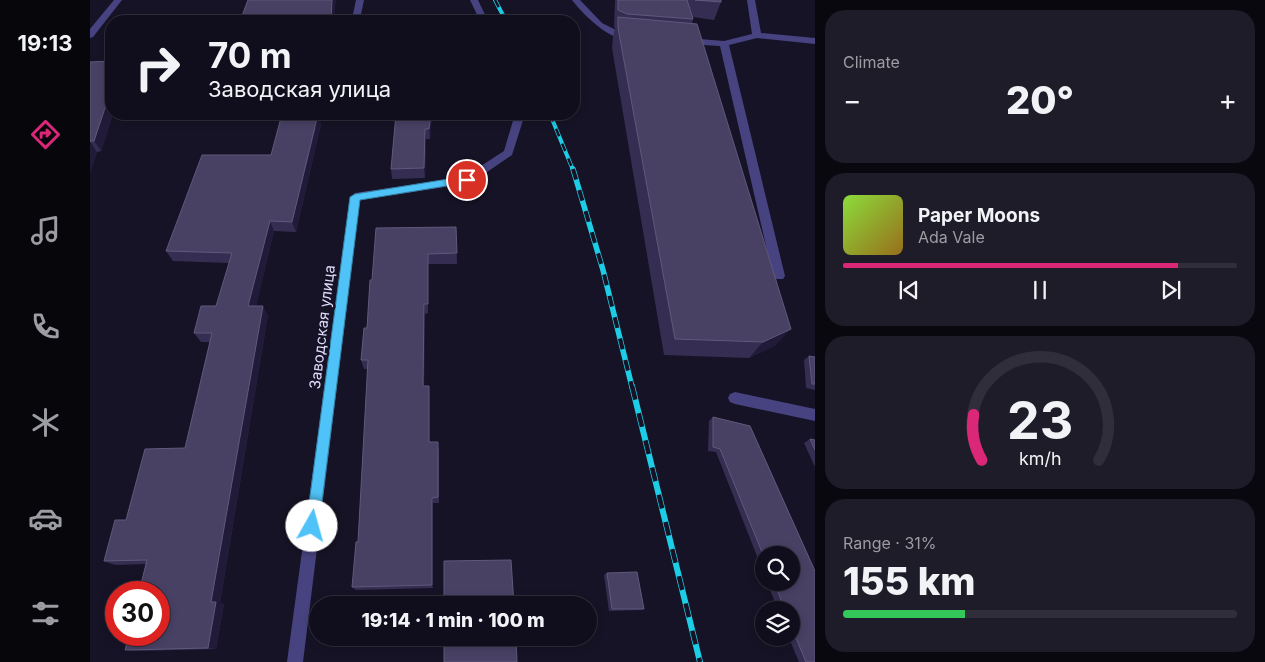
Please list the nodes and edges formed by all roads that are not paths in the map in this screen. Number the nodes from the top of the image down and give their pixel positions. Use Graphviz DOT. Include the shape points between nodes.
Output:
graph roads {
  1 [pos="118,0"];
  2 [pos="360,0"];
  3 [pos="474,0"];
  4 [pos="576,0"];
  5 [pos="751,0"];
  6 [pos="106,15"];
  7 [pos="357,15"];
  8 [pos="481,15"];
  9 [pos="105,16"];
  10 [pos="90,35"];
  11 [pos="757,35"];
  12 [pos="639,37"];
  13 [pos="677,40"];
  14 [pos="815,42"];
  15 [pos="724,44"];
  16 [pos="518,120"];
  17 [pos="780,276"];
  18 [pos="735,398"];
  19 [pos="815,415"];
  20 [pos="295,662"];
  1 -- 6 [label="street"];
  2 -- 7 [label="street"];
  3 -- 8 [label="street"];
  4 -- 12 [label="street" via="601,27 620,35"];
  5 -- 11 [label="street"];
  9 -- 10 [label="street"];
  11 -- 14 [label="street"];
  11 -- 15 [label="street"];
  13 -- 15 [label="street"];
  15 -- 17 [label="street"];
  16 -- 20 [label="street, Заводская улица" via="508,153 467,180 355,197"];
  18 -- 19 [label="street"];
}
